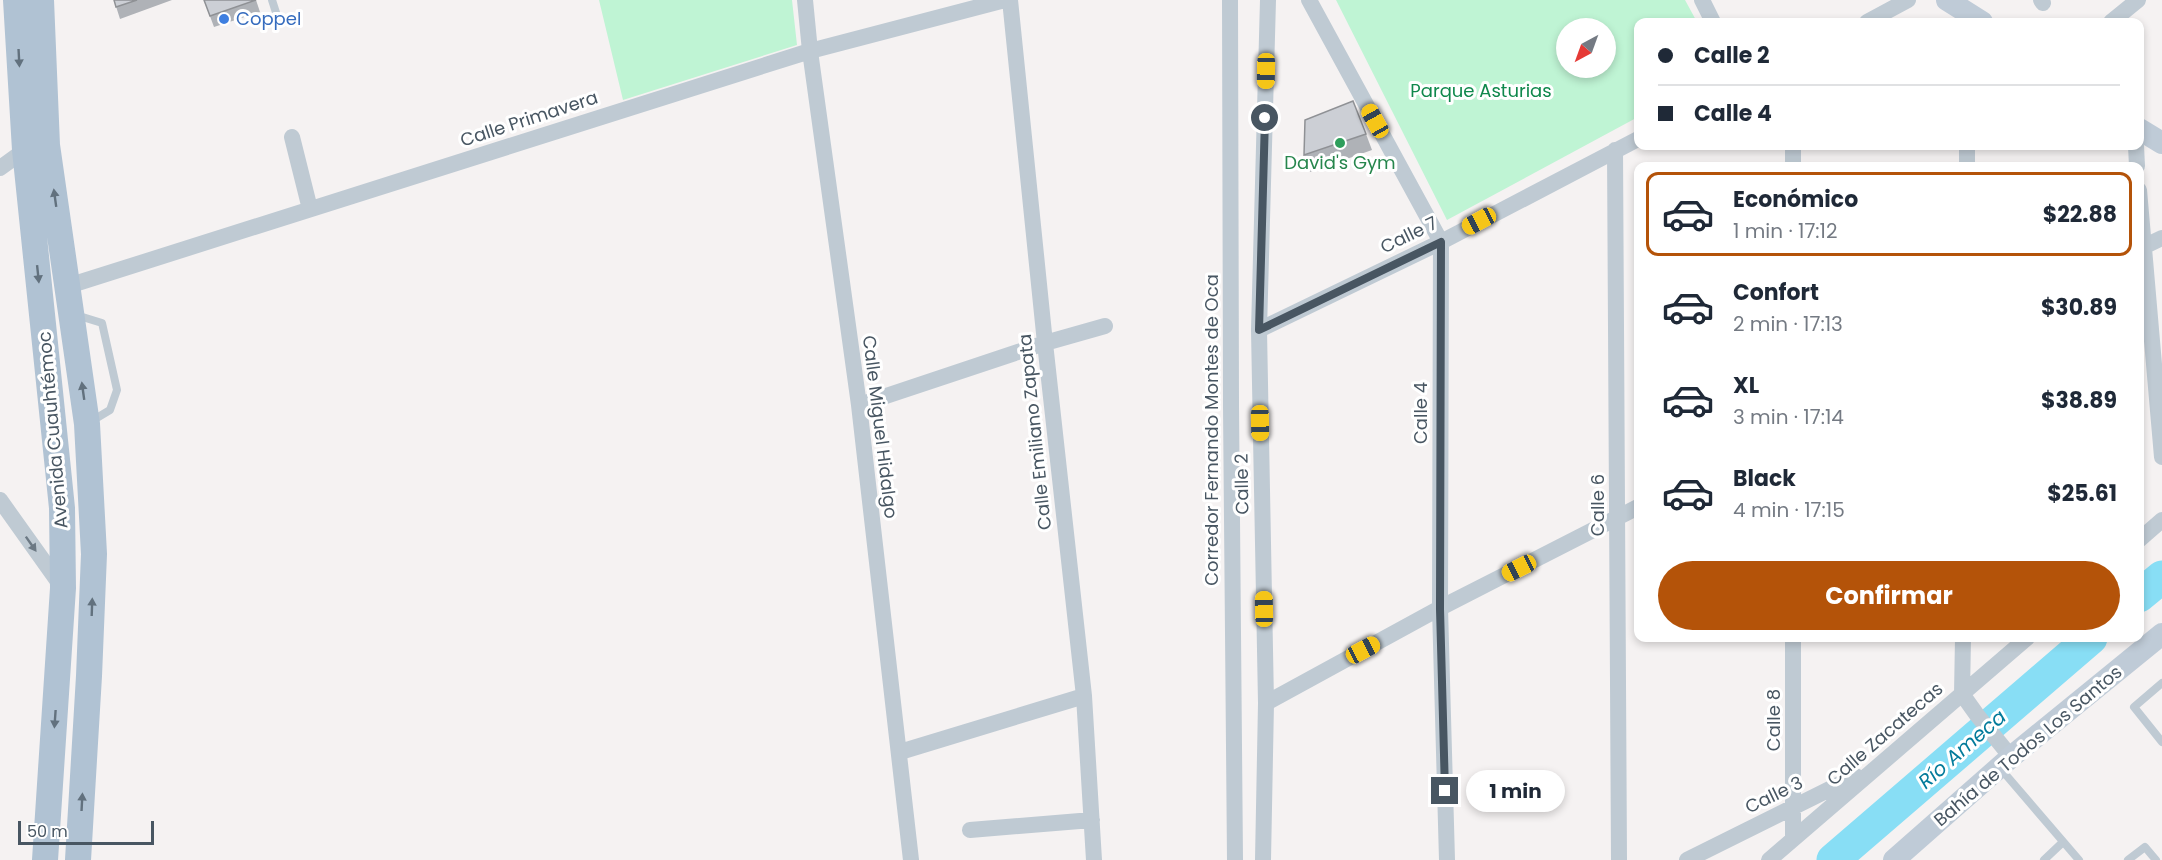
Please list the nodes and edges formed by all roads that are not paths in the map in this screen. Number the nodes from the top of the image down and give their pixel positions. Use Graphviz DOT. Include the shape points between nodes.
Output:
graph roads {
  1 [pos="16,0"];
  2 [pos="41,0"];
  3 [pos="272,0"];
  4 [pos="805,0"];
  5 [pos="1005,0"];
  6 [pos="1010,0"];
  7 [pos="1230,0"];
  8 [pos="1268,0"];
  9 [pos="1309,0"];
  10 [pos="1702,0"];
  11 [pos="1908,0"];
  12 [pos="1947,0"];
  13 [pos="2138,0"];
  14 [pos="1711,18"];
  15 [pos="1874,18"];
  16 [pos="1971,18"];
  17 [pos="2116,18"];
  18 [pos="279,22"];
  19 [pos="810,51"];
  20 [pos="2144,132"];
  21 [pos="292,137"];
  22 [pos="1634,140"];
  23 [pos="2162,143"];
  24 [pos="26,150"];
  25 [pos="1615,150"];
  26 [pos="0,168"];
  27 [pos="310,209"];
  28 [pos="2162,238"];
  29 [pos="1441,242"];
  30 [pos="2144,247"];
  31 [pos="2144,278"];
  32 [pos="68,286"];
  33 [pos="72,314"];
  34 [pos="1105,327"];
  35 [pos="1259,330"];
  36 [pos="1045,343"];
  37 [pos="859,405"];
  38 [pos="87,424"];
  39 [pos="2162,457"];
  40 [pos="0,500"];
  41 [pos="1634,509"];
  42 [pos="1617,518"];
  43 [pos="2162,520"];
  44 [pos="2144,536"];
  45 [pos="63,588"];
  46 [pos="1440,609"];
  47 [pos="2162,634"];
  48 [pos="1793,642"];
  49 [pos="1963,642"];
  50 [pos="2022,642"];
  51 [pos="58,676"];
  52 [pos="90,676"];
  53 [pos="2162,683"];
  54 [pos="1962,694"];
  55 [pos="1084,696"];
  56 [pos="1266,703"];
  57 [pos="2162,742"];
  58 [pos="900,752"];
  59 [pos="2004,757"];
  60 [pos="1877,766"];
  61 [pos="1793,808"];
  62 [pos="1092,820"];
  63 [pos="970,830"];
  64 [pos="1793,839"];
  65 [pos="2063,842"];
  66 [pos="45,860"];
  67 [pos="78,860"];
  68 [pos="911,860"];
  69 [pos="1094,860"];
  70 [pos="1235,860"];
  71 [pos="1263,860"];
  72 [pos="1447,860"];
  73 [pos="1619,860"];
  74 [pos="1687,860"];
  75 [pos="1769,860"];
  76 [pos="1894,860"];
  77 [pos="2044,860"];
  78 [pos="2079,860"];
  79 [pos="2128,860"];
  80 [pos="2156,860"];
  1 -- 24 [label="main road, Avenida Cuauhtémoc, one-way"];
  32 -- 2 [label="main road, one-way" via="47,145"];
  3 -- 18 [label="lane"];
  4 -- 19 [label="street, Calle Miguel Hidalgo"];
  5 -- 19 [label="street, Calle Primavera"];
  6 -- 36 [label="street, Calle Emiliano Zapata"];
  7 -- 70 [label="street, Corredor Fernando Montes de Oca"];
  8 -- 35 [label="street, Calle 2"];
  9 -- 29 [label="street, Calle 4"];
  10 -- 14 [label="street"];
  11 -- 15 [label="street"];
  12 -- 16 [label="main road"];
  13 -- 17 [label="street"];
  19 -- 27 [label="street, Calle Primavera"];
  19 -- 37 [label="street, Calle Miguel Hidalgo"];
  20 -- 23 [label="main road"];
  21 -- 27 [label="street"];
  22 -- 25 [label="street, Calle 7"];
  24 -- 26 [label="street"];
  24 -- 45 [label="main road, Avenida Cuauhtémoc, one-way" via="62,508"];
  25 -- 29 [label="street, Calle 7"];
  25 -- 42 [label="street, Calle 6"];
  27 -- 32 [label="street, Calle Primavera"];
  28 -- 30 [label="street"];
  29 -- 35 [label="street, Calle 7"];
  29 -- 46 [label="street, Calle 4"];
  31 -- 39 [label="street"];
  32 -- 33 [label="main road"];
  38 -- 33 [label="main road, one-way"];
  33 -- 38 [label="lane" via="102,323 117,390 110,410"];
  34 -- 36 [label="street"];
  35 -- 56 [label="street, Calle 2"];
  36 -- 37 [label="street"];
  36 -- 55 [label="street, Calle Emiliano Zapata"];
  37 -- 58 [label="street, Calle Miguel Hidalgo"];
  52 -- 38 [label="main road, one-way" via="94,554"];
  40 -- 45 [label="street, one-way"];
  41 -- 42 [label="street"];
  42 -- 46 [label="street"];
  42 -- 73 [label="street, Calle 6"];
  43 -- 44 [label="street"];
  45 -- 51 [label="main road, Avenida Cuauhtémoc"];
  46 -- 56 [label="street"];
  46 -- 72 [label="street, Calle 4"];
  47 -- 59 [label="main road, Bahía de Todos Los Santos"];
  48 -- 61 [label="street, Calle 8"];
  49 -- 54 [label="street"];
  50 -- 54 [label="street, Calle Zacatecas"];
  51 -- 52 [label="main road"];
  51 -- 66 [label="main road, Avenida Cuauhtémoc, one-way"];
  67 -- 52 [label="main road, one-way"];
  53 -- 57 [label="lane" via="2134,707"];
  54 -- 59 [label="street"];
  54 -- 60 [label="street, Calle Zacatecas"];
  55 -- 58 [label="street"];
  55 -- 62 [label="street, Calle Emiliano Zapata"];
  56 -- 71 [label="street, Calle 2"];
  58 -- 68 [label="street, Calle Miguel Hidalgo"];
  59 -- 65 [label="lane"];
  59 -- 76 [label="main road, Bahía de Todos Los Santos"];
  60 -- 61 [label="street, Calle 3"];
  60 -- 64 [label="street, Calle Zacatecas"];
  61 -- 64 [label="street, Calle 8"];
  61 -- 74 [label="street, Calle 3"];
  62 -- 63 [label="street"];
  62 -- 69 [label="street, Calle Emiliano Zapata"];
  64 -- 75 [label="street, Calle Zacatecas"];
  65 -- 77 [label="lane"];
  65 -- 78 [label="lane"];
  79 -- 80 [label="lane" via="2145,847"];
}
